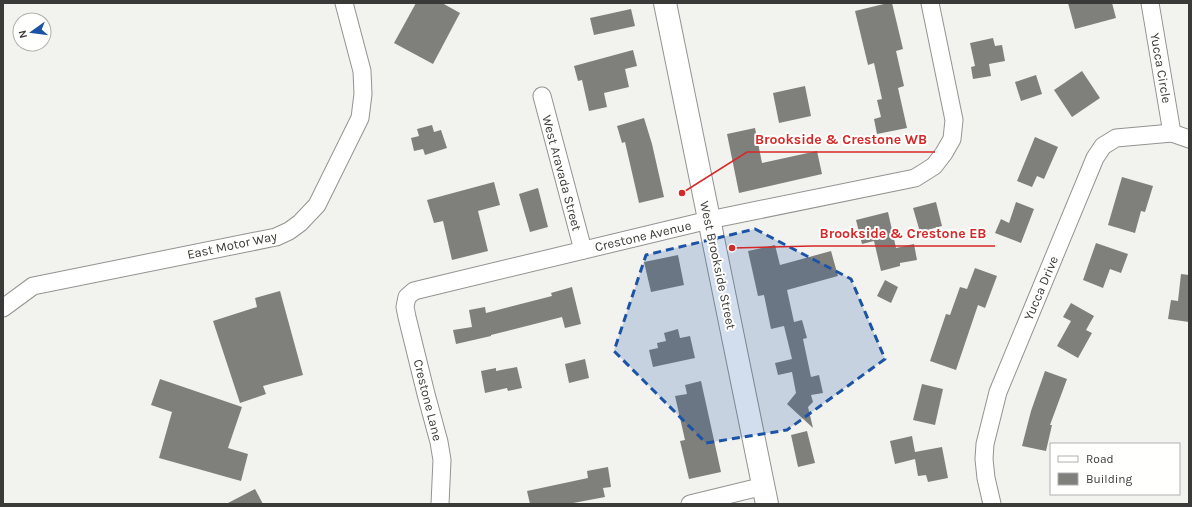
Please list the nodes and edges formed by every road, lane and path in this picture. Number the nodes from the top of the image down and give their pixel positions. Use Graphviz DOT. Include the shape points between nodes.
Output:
graph roads {
  1 [pos="344,3"];
  2 [pos="665,3"];
  3 [pos="930,3"];
  4 [pos="1150,3"];
  5 [pos="542,96"];
  6 [pos="1172,133"];
  7 [pos="1189,139"];
  8 [pos="709,220"];
  9 [pos="582,250"];
  10 [pos="407,297"];
  11 [pos="3,308"];
  12 [pos="765,495"];
  13 [pos="440,504"];
  14 [pos="690,504"];
  15 [pos="992,504"];
  1 -- 11 [label="street, East Motor Way" via="362,71 360,118 317,205 300,223 276,237 33,286"];
  2 -- 8 [label="street, West Brookside Street"];
  3 -- 8 [label="street, Crestone Avenue" via="954,120 952,139 934,166 915,178"];
  4 -- 6 [label="street, Yucca Circle"];
  5 -- 9 [label="street, West Aravada Street"];
  6 -- 7 [label="street"];
  6 -- 15 [label="street, Yucca Drive" via="1116,138 1103,146 1095,158 998,392 984,452"];
  8 -- 9 [label="street, Crestone Avenue"];
  8 -- 12 [label="street, West Brookside Street"];
  9 -- 10 [label="street, Crestone Avenue" via="414,291"];
  10 -- 13 [label="street, Crestone Lane" via="405,307 442,460"];
  12 -- 14 [label="street"];
}
